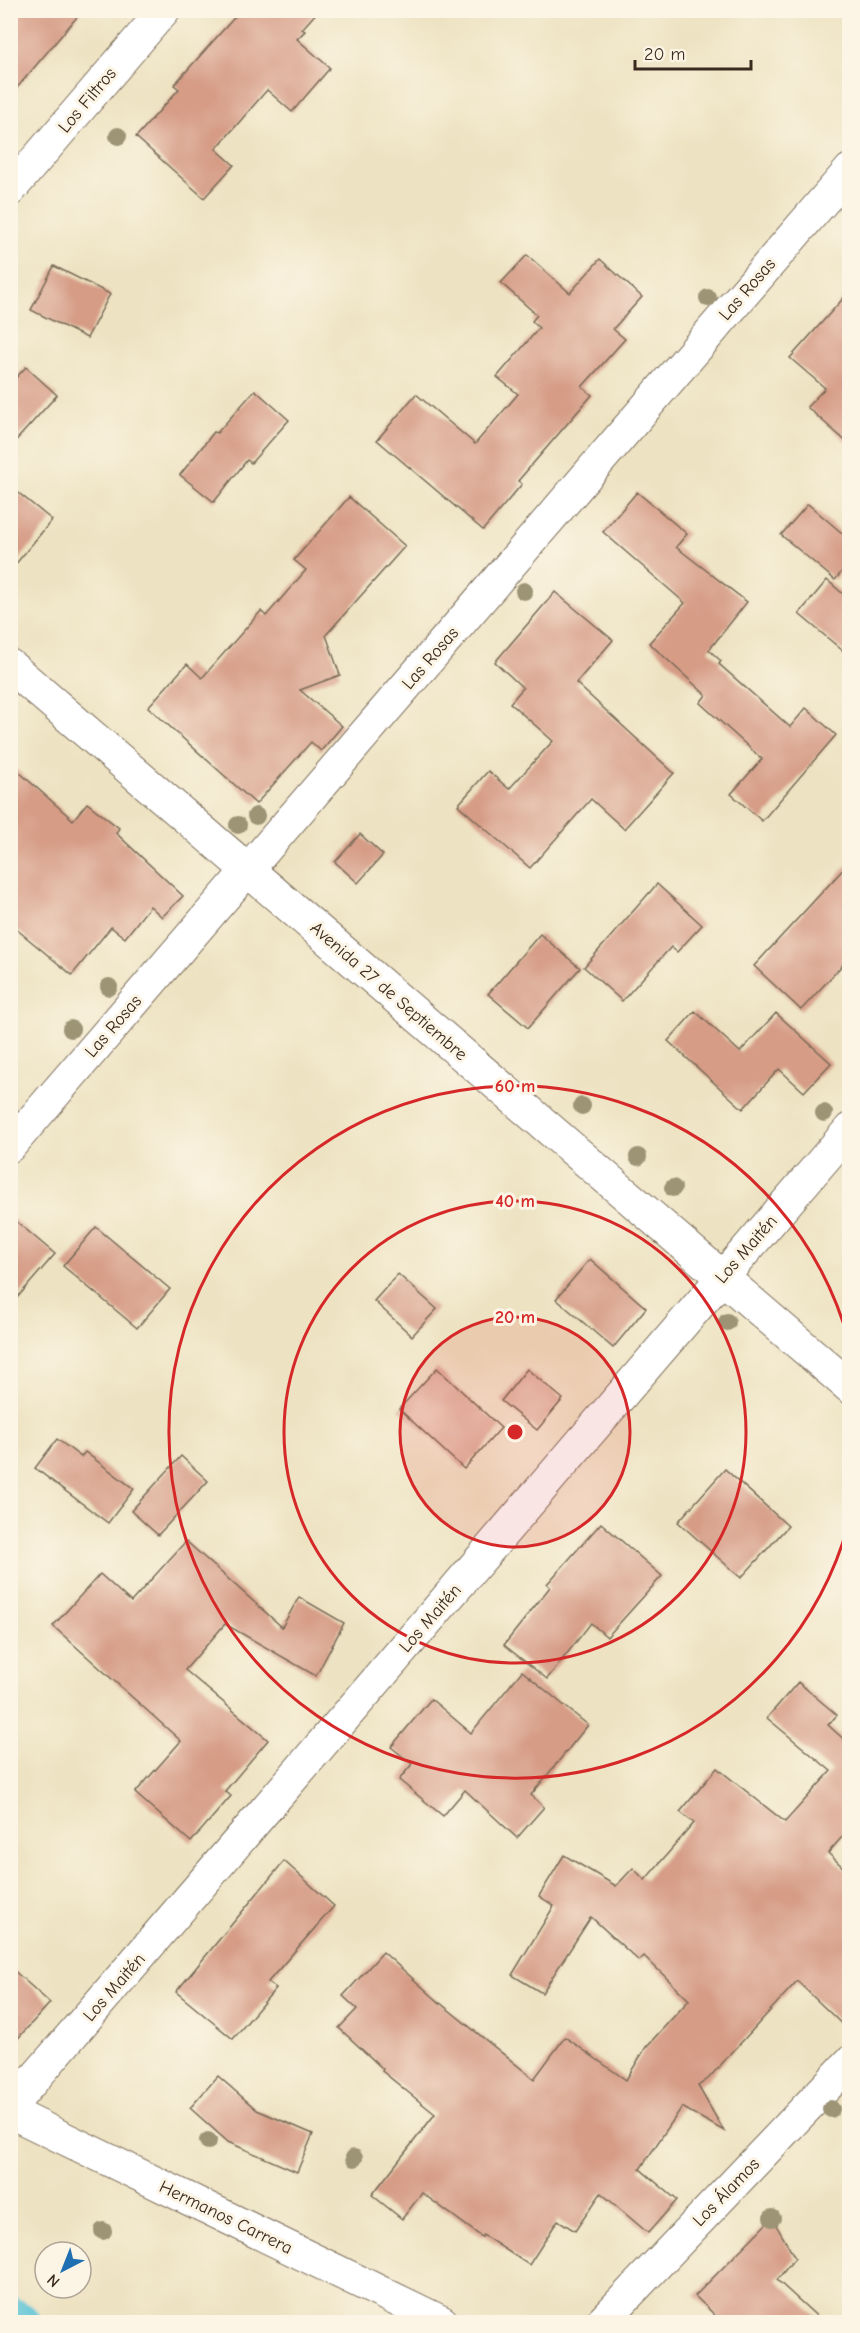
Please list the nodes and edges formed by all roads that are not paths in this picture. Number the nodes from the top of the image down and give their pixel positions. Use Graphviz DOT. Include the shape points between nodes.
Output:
graph roads {
  1 [pos="164,10"];
  2 [pos="849,170"];
  3 [pos="10,190"];
  4 [pos="10,666"];
  5 [pos="248,870"];
  6 [pos="849,1129"];
  7 [pos="10,1146"];
  8 [pos="722,1277"];
  9 [pos="849,1387"];
  10 [pos="849,2062"];
  11 [pos="10,2107"];
  12 [pos="10,2112"];
  13 [pos="442,2322"];
  14 [pos="602,2322"];
  1 -- 3 [label="street, Los Filtros"];
  2 -- 5 [label="street, Las Rosas"];
  4 -- 5 [label="street, Avenida 27 de Septiembre"];
  5 -- 7 [label="street, Las Rosas"];
  5 -- 8 [label="street, Avenida 27 de Septiembre"];
  6 -- 8 [label="street, Los Maitén"];
  8 -- 9 [label="street, Avenida 27 de Septiembre"];
  8 -- 11 [label="street, Los Maitén"];
  10 -- 14 [label="street, Los Álamos"];
  12 -- 13 [label="street, Hermanos Carrera"];
}
